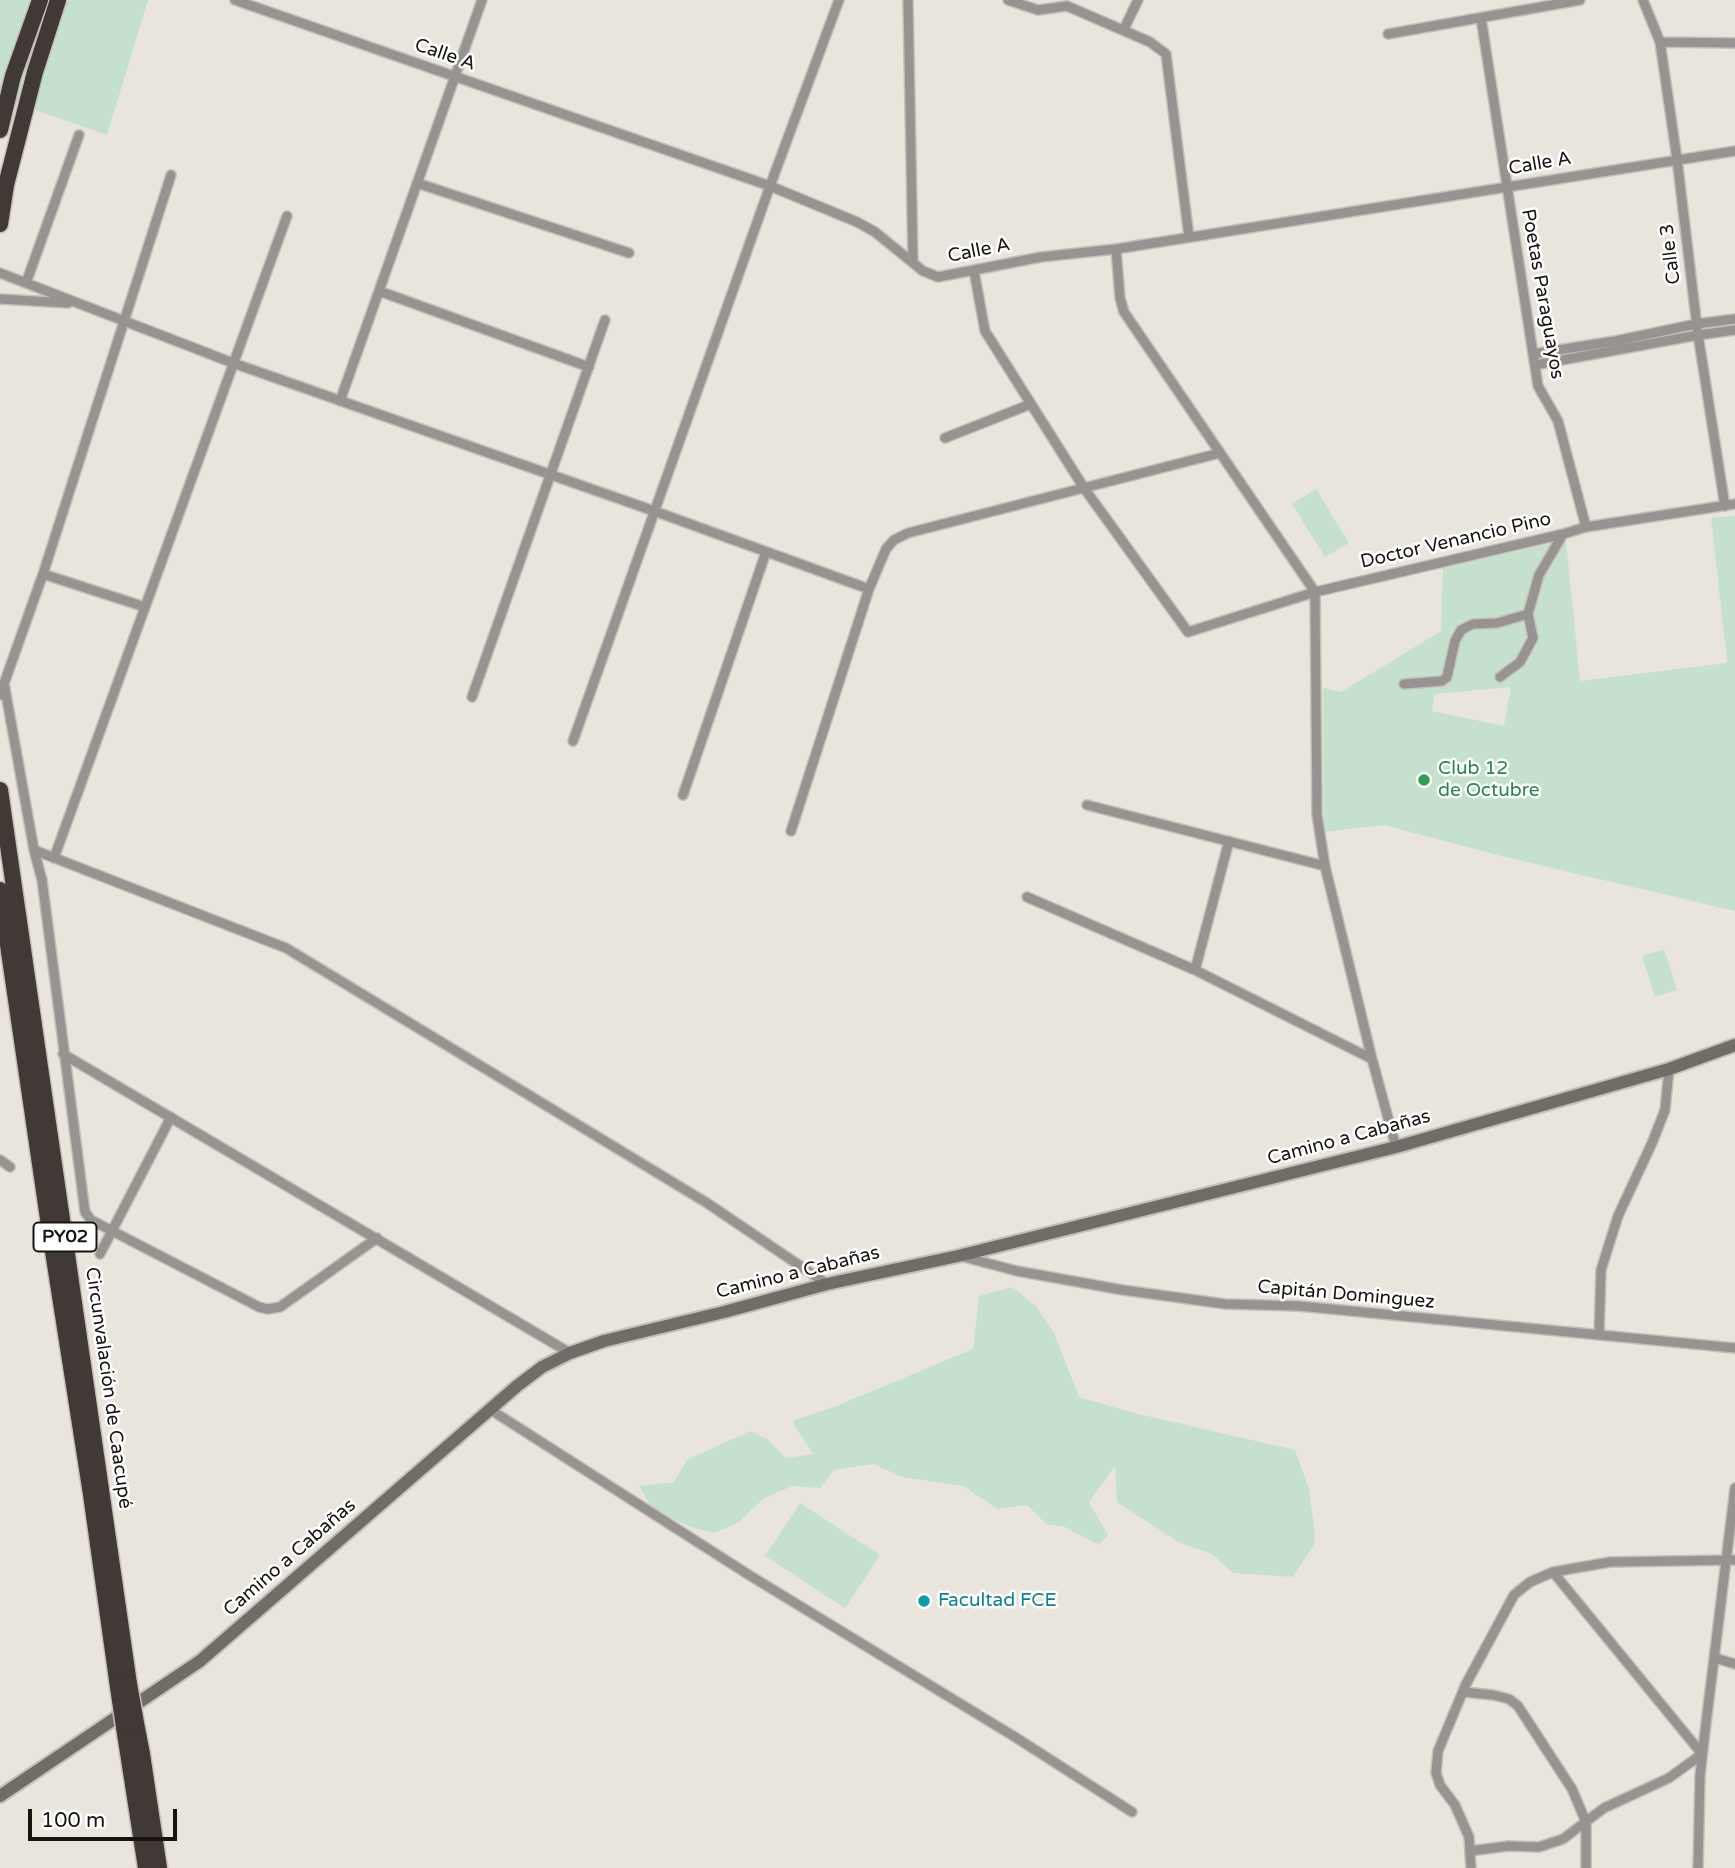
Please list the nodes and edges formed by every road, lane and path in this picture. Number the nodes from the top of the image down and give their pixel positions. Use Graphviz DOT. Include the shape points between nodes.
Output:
graph roads {
  1 [pos="58,0"];
  2 [pos="482,0"];
  3 [pos="839,0"];
  4 [pos="908,0"];
  5 [pos="1007,0"];
  6 [pos="1138,0"];
  7 [pos="1580,0"];
  8 [pos="1643,0"];
  9 [pos="240,1"];
  10 [pos="38,2"];
  11 [pos="1045,5"];
  12 [pos="1481,18"];
  13 [pos="1124,29"];
  14 [pos="1388,34"];
  15 [pos="1660,42"];
  16 [pos="1735,43"];
  17 [pos="454,78"];
  18 [pos="0,130"];
  19 [pos="79,135"];
  20 [pos="1735,150"];
  21 [pos="1677,159"];
  22 [pos="171,176"];
  23 [pos="417,183"];
  24 [pos="770,186"];
  25 [pos="1507,187"];
  26 [pos="287,216"];
  27 [pos="0,224"];
  28 [pos="1189,237"];
  29 [pos="1116,249"];
  30 [pos="629,253"];
  31 [pos="913,263"];
  32 [pos="974,271"];
  33 [pos="0,273"];
  34 [pos="26,284"];
  35 [pos="379,290"];
  36 [pos="0,299"];
  37 [pos="77,304"];
  38 [pos="1735,319"];
  39 [pos="605,320"];
  40 [pos="124,322"];
  41 [pos="1696,324"];
  42 [pos="1735,330"];
  43 [pos="1698,334"];
  44 [pos="1533,354"];
  45 [pos="233,363"];
  46 [pos="1535,365"];
  47 [pos="589,367"];
  48 [pos="340,401"];
  49 [pos="1031,404"];
  50 [pos="945,438"];
  51 [pos="1220,453"];
  52 [pos="550,475"];
  53 [pos="1084,488"];
  54 [pos="1730,505"];
  55 [pos="654,511"];
  56 [pos="1587,527"];
  57 [pos="1563,534"];
  58 [pos="766,552"];
  59 [pos="43,574"];
  60 [pos="869,589"];
  61 [pos="1315,592"];
  62 [pos="145,607"];
  63 [pos="1528,614"];
  64 [pos="1500,677"];
  65 [pos="4,683"];
  66 [pos="1404,684"];
  67 [pos="0,695"];
  68 [pos="472,697"];
  69 [pos="573,741"];
  70 [pos="0,790"];
  71 [pos="683,794"];
  72 [pos="1087,805"];
  73 [pos="791,831"];
  74 [pos="1230,841"];
  75 [pos="34,850"];
  76 [pos="54,858"];
  77 [pos="1325,866"];
  78 [pos="0,890"];
  79 [pos="1027,897"];
  80 [pos="1195,970"];
  81 [pos="1735,1045"];
  82 [pos="63,1054"];
  83 [pos="1372,1059"];
  84 [pos="1668,1069"];
  85 [pos="171,1117"];
  86 [pos="1396,1147"];
  87 [pos="0,1160"];
  88 [pos="10,1167"];
  89 [pos="113,1230"];
  90 [pos="377,1238"];
  91 [pos="100,1254"];
  92 [pos="958,1256"];
  93 [pos="827,1284"];
  94 [pos="1600,1335"];
  95 [pos="1735,1348"];
  96 [pos="570,1353"];
  97 [pos="491,1410"];
  98 [pos="1735,1488"];
  99 [pos="1731,1559"];
  100 [pos="1553,1572"];
  101 [pos="1715,1658"];
  102 [pos="1735,1664"];
  103 [pos="124,1686"];
  104 [pos="1463,1692"];
  105 [pos="130,1725"];
  106 [pos="1702,1754"];
  107 [pos="0,1796"];
  108 [pos="1132,1812"];
  109 [pos="1586,1822"];
  110 [pos="1470,1851"];
  111 [pos="146,1868"];
  112 [pos="159,1868"];
  113 [pos="1471,1868"];
  114 [pos="1586,1868"];
  115 [pos="1698,1868"];
  1 -- 27 [label="highway" via="35,72"];
  2 -- 17 [label="street"];
  3 -- 24 [label="street"];
  4 -- 31 [label="street"];
  5 -- 11 [label="street" via="1038,10"];
  6 -- 13 [label="street"];
  7 -- 12 [label="street"];
  8 -- 15 [label="street, Calle 3"];
  9 -- 17 [label="street, Calle A"];
  10 -- 18 [label="highway"];
  11 -- 13 [label="street" via="1067,6"];
  12 -- 14 [label="street"];
  12 -- 25 [label="street, Poetas Paraguayos"];
  13 -- 28 [label="street" via="1166,54"];
  15 -- 16 [label="street"];
  15 -- 21 [label="street, Calle 3"];
  17 -- 23 [label="street"];
  17 -- 24 [label="street, Calle A"];
  19 -- 34 [label="street"];
  20 -- 21 [label="street, Calle A"];
  21 -- 25 [label="street, Calle A"];
  21 -- 41 [label="street, Calle 3"];
  22 -- 40 [label="street"];
  23 -- 30 [label="street"];
  23 -- 35 [label="street"];
  24 -- 31 [label="street, Calle A" via="857,222"];
  24 -- 55 [label="street"];
  25 -- 28 [label="street, Calle A"];
  25 -- 44 [label="street, Poetas Paraguayos"];
  26 -- 45 [label="street"];
  28 -- 29 [label="street, Calle A"];
  29 -- 32 [label="street, Calle A" via="1041,257"];
  29 -- 51 [label="street" via="1124,312"];
  31 -- 32 [label="street, Calle A" via="939,277"];
  32 -- 49 [label="street" via="985,331"];
  33 -- 34 [label="street"];
  34 -- 37 [label="street"];
  35 -- 47 [label="street"];
  35 -- 48 [label="street"];
  36 -- 37 [label="street"];
  37 -- 40 [label="street"];
  38 -- 41 [label="street"];
  39 -- 47 [label="street"];
  40 -- 45 [label="street"];
  40 -- 59 [label="street"];
  41 -- 43 [label="street, Calle 3"];
  41 -- 44 [label="street"];
  42 -- 43 [label="street"];
  43 -- 46 [label="street"];
  43 -- 54 [label="street, Calle 3"];
  44 -- 46 [label="street, Poetas Paraguayos"];
  45 -- 48 [label="street"];
  45 -- 62 [label="street"];
  46 -- 56 [label="street, Poetas Paraguayos" via="1538,386 1559,421"];
  47 -- 52 [label="street"];
  48 -- 52 [label="street"];
  49 -- 50 [label="street"];
  49 -- 53 [label="street"];
  51 -- 53 [label="street"];
  51 -- 61 [label="street"];
  52 -- 55 [label="street"];
  52 -- 68 [label="street"];
  53 -- 60 [label="street" via="908,533 886,550"];
  53 -- 61 [label="street, Doctor Venancio Pino" via="1188,632"];
  54 -- 56 [label="street, Doctor Venancio Pino"];
  55 -- 58 [label="street"];
  55 -- 69 [label="street"];
  56 -- 57 [label="street, Doctor Venancio Pino"];
  57 -- 61 [label="street, Doctor Venancio Pino"];
  57 -- 63 [label="street" via="1539,575"];
  58 -- 60 [label="street"];
  58 -- 71 [label="street"];
  59 -- 62 [label="street"];
  59 -- 65 [label="street"];
  60 -- 73 [label="street"];
  61 -- 77 [label="street" via="1317,815"];
  62 -- 76 [label="street"];
  63 -- 64 [label="street" via="1533,638 1520,662"];
  63 -- 66 [label="street" via="1461,630 1447,677"];
  65 -- 67 [label="street"];
  65 -- 75 [label="street"];
  70 -- 103 [label="highway, Circunvalación de Caacupé / PY02"];
  72 -- 74 [label="street"];
  74 -- 77 [label="street"];
  74 -- 80 [label="street"];
  75 -- 76 [label="street"];
  75 -- 82 [label="street" via="42,880"];
  76 -- 93 [label="street" via="286,948 707,1203"];
  77 -- 83 [label="street"];
  78 -- 103 [label="highway, Circunvalación de Caacupé / PY02"];
  79 -- 80 [label="street"];
  80 -- 83 [label="street"];
  81 -- 84 [label="street, Camino a Cabañas"];
  82 -- 85 [label="street"];
  82 -- 89 [label="street" via="85,1212"];
  83 -- 86 [label="street"];
  84 -- 86 [label="street, Camino a Cabañas"];
  84 -- 94 [label="street" via="1665,1110 1618,1216 1601,1270"];
  85 -- 89 [label="street"];
  85 -- 90 [label="street"];
  86 -- 92 [label="street, Camino a Cabañas"];
  87 -- 88 [label="street"];
  89 -- 90 [label="street" via="268,1309 280,1307"];
  89 -- 91 [label="street"];
  90 -- 96 [label="street"];
  92 -- 93 [label="street, Camino a Cabañas"];
  92 -- 94 [label="street, Capitán Dominguez" via="1123,1290 1212,1302"];
  93 -- 96 [label="street, Camino a Cabañas"];
  94 -- 95 [label="street, Capitán Dominguez"];
  96 -- 97 [label="street, Camino a Cabañas" via="542,1367"];
  97 -- 107 [label="street, Camino a Cabañas" via="200,1661"];
  97 -- 108 [label="street"];
  98 -- 99 [label="street"];
  99 -- 100 [label="street" via="1610,1562"];
  99 -- 101 [label="street"];
  100 -- 104 [label="street" via="1514,1595"];
  100 -- 106 [label="street"];
  101 -- 102 [label="street"];
  101 -- 106 [label="street"];
  103 -- 105 [label="highway, Circunvalación de Caacupé / PY02, bridge"];
  104 -- 109 [label="street" via="1509,1699 1518,1706 1572,1789"];
  104 -- 110 [label="street" via="1438,1751 1436,1773 1469,1837"];
  105 -- 111 [label="highway, Circunvalación de Caacupé / PY02"];
  105 -- 112 [label="highway, Circunvalación de Caacupé / PY02" via="142,1754"];
  106 -- 109 [label="street" via="1669,1778 1604,1808"];
  106 -- 115 [label="street"];
  109 -- 110 [label="street" via="1563,1839 1539,1847"];
  109 -- 114 [label="street"];
  110 -- 113 [label="street"];
}
